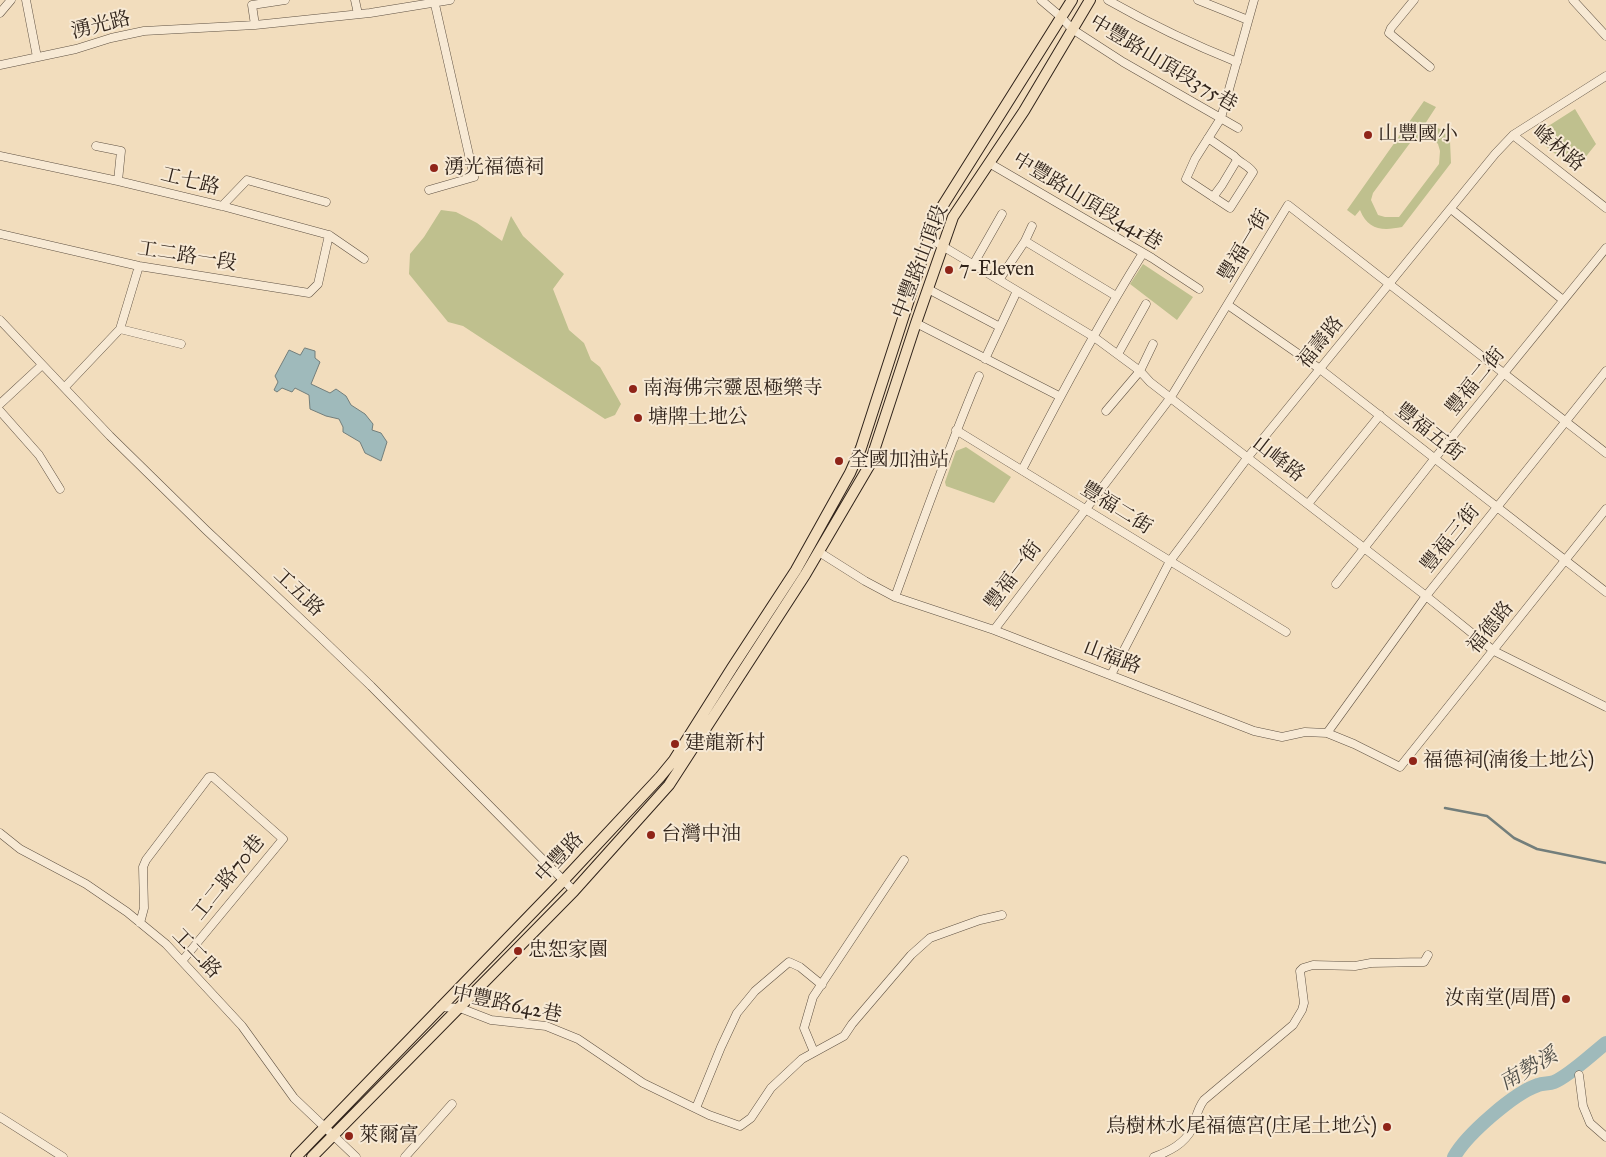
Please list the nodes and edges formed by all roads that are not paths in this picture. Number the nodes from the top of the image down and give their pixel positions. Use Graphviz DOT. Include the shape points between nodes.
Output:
graph roads {
  1 [pos="10,0"];
  2 [pos="26,0"];
  3 [pos="285,0"];
  4 [pos="355,0"];
  5 [pos="450,0"];
  6 [pos="1041,0"];
  7 [pos="1072,0"];
  8 [pos="1090,0"];
  9 [pos="1108,0"];
  10 [pos="1254,0"];
  11 [pos="1414,0"];
  12 [pos="1573,0"];
  13 [pos="434,1"];
  14 [pos="1201,1"];
  15 [pos="2,8"];
  16 [pos="358,14"];
  17 [pos="1061,17"];
  18 [pos="1248,20"];
  19 [pos="255,25"];
  20 [pos="1072,29"];
  21 [pos="1606,36"];
  22 [pos="37,57"];
  23 [pos="1237,62"];
  24 [pos="0,66"];
  25 [pos="1430,67"];
  26 [pos="1606,76"];
  27 [pos="1221,118"];
  28 [pos="1238,128"];
  29 [pos="1513,134"];
  30 [pos="1208,138"];
  31 [pos="96,146"];
  32 [pos="0,156"];
  33 [pos="1238,160"];
  34 [pos="989,163"];
  35 [pos="118,181"];
  36 [pos="429,190"];
  37 [pos="1213,197"];
  38 [pos="326,202"];
  39 [pos="222,206"];
  40 [pos="1606,208"];
  41 [pos="1451,209"];
  42 [pos="1002,214"];
  43 [pos="1032,226"];
  44 [pos="0,234"];
  45 [pos="330,235"];
  46 [pos="929,238"];
  47 [pos="1025,241"];
  48 [pos="942,247"];
  49 [pos="1606,248"];
  50 [pos="1143,253"];
  51 [pos="364,259"];
  52 [pos="973,265"];
  53 [pos="139,266"];
  54 [pos="999,280"];
  55 [pos="1390,284"];
  56 [pos="928,289"];
  57 [pos="1199,289"];
  58 [pos="1017,291"];
  59 [pos="1116,296"];
  60 [pos="1563,300"];
  61 [pos="1146,304"];
  62 [pos="1228,305"];
  63 [pos="0,320"];
  64 [pos="916,323"];
  65 [pos="1000,327"];
  66 [pos="120,329"];
  67 [pos="1094,337"];
  68 [pos="181,344"];
  69 [pos="1153,344"];
  70 [pos="1118,354"];
  71 [pos="985,359"];
  72 [pos="42,364"];
  73 [pos="1320,369"];
  74 [pos="1140,371"];
  75 [pos="1606,371"];
  76 [pos="1504,373"];
  77 [pos="979,376"];
  78 [pos="65,387"];
  79 [pos="1059,396"];
  80 [pos="1171,397"];
  81 [pos="0,404"];
  82 [pos="0,411"];
  83 [pos="1106,411"];
  84 [pos="1380,415"];
  85 [pos="1565,422"];
  86 [pos="956,430"];
  87 [pos="1606,453"];
  88 [pos="1248,457"];
  89 [pos="1435,458"];
  90 [pos="1022,470"];
  91 [pos="60,489"];
  92 [pos="1308,504"];
  93 [pos="1498,507"];
  94 [pos="1606,509"];
  95 [pos="1085,510"];
  96 [pos="1364,547"];
  97 [pos="807,548"];
  98 [pos="819,552"];
  99 [pos="1565,560"];
  100 [pos="1170,561"];
  101 [pos="1336,584"];
  102 [pos="1606,592"];
  103 [pos="1426,596"];
  104 [pos="896,597"];
  105 [pos="994,630"];
  106 [pos="1286,632"];
  107 [pos="1494,651"];
  108 [pos="1112,675"];
  109 [pos="1606,707"];
  110 [pos="1327,733"];
  111 [pos="1400,767"];
  112 [pos="641,797"];
  113 [pos="650,804"];
  114 [pos="0,834"];
  115 [pos="904,860"];
  116 [pos="562,881"];
  117 [pos="574,891"];
  118 [pos="1002,915"];
  119 [pos="140,923"];
  120 [pos="1428,955"];
  121 [pos="182,961"];
  122 [pos="822,985"];
  123 [pos="440,1007"];
  124 [pos="460,1008"];
  125 [pos="814,1052"];
  126 [pos="1578,1075"];
  127 [pos="452,1104"];
  128 [pos="696,1108"];
  129 [pos="0,1116"];
  130 [pos="326,1127"];
  131 [pos="334,1135"];
  132 [pos="1606,1137"];
  133 [pos="62,1157"];
  134 [pos="296,1157"];
  135 [pos="312,1157"];
  136 [pos="356,1157"];
  137 [pos="405,1157"];
  138 [pos="1154,1157"];
  1 -- 15 [label="street"];
  2 -- 22 [label="street"];
  3 -- 19 [label="street" via="252,5"];
  4 -- 16 [label="street"];
  5 -- 13 [label="street, 湧光路"];
  6 -- 17 [label="street, 中豐路山頂段375巷"];
  7 -- 17 [label="main road, 中豐路山頂段"];
  8 -- 20 [label="main road, 中豐路山頂段"];
  9 -- 23 [label="street" via="1178,37"];
  10 -- 18 [label="street"];
  11 -- 25 [label="street" via="1389,33"];
  12 -- 21 [label="street"];
  13 -- 16 [label="street, 湧光路"];
  13 -- 36 [label="street" via="474,177"];
  14 -- 18 [label="street"];
  16 -- 19 [label="street, 湧光路"];
  17 -- 20 [label="street, 中豐路山頂段375巷"];
  17 -- 46 [label="main road, 中豐路山頂段" via="940,210"];
  18 -- 23 [label="street"];
  19 -- 22 [label="street, 湧光路" via="144,32"];
  20 -- 27 [label="street, 中豐路山頂段375巷"];
  20 -- 34 [label="main road, 中豐路山頂段"];
  22 -- 24 [label="street, 湧光路"];
  23 -- 27 [label="street"];
  26 -- 29 [label="street, 福壽路"];
  27 -- 28 [label="street, 中豐路山頂段375巷"];
  27 -- 30 [label="street"];
  29 -- 40 [label="street, 峰林路"];
  29 -- 41 [label="street, 福壽路"];
  30 -- 33 [label="street"];
  30 -- 37 [label="street" via="1186,179"];
  31 -- 35 [label="street" via="121,151"];
  32 -- 35 [label="street, 工七路"];
  33 -- 37 [label="street"];
  33 -- 37 [label="street" via="1253,172 1230,208"];
  34 -- 48 [label="main road, 中豐路山頂段" via="953,217"];
  34 -- 50 [label="street, 中豐路山頂段441巷"];
  35 -- 39 [label="street, 工七路"];
  38 -- 39 [label="street" via="247,180"];
  39 -- 45 [label="street, 工七路"];
  41 -- 55 [label="street, 福壽路"];
  41 -- 60 [label="street"];
  42 -- 52 [label="street"];
  43 -- 47 [label="street"];
  44 -- 53 [label="street, 工二路一段"];
  45 -- 51 [label="street, 工七路"];
  45 -- 53 [label="street, 工二路一段" via="318,284 309,293"];
  46 -- 48 [label="street, 山峰路"];
  46 -- 97 [label="main road, 中豐路山頂段" via="861,448"];
  47 -- 54 [label="street"];
  47 -- 59 [label="street"];
  48 -- 52 [label="street, 山峰路"];
  48 -- 56 [label="main road, 中豐路山頂段"];
  49 -- 60 [label="street, 豐福二街"];
  50 -- 57 [label="street, 中豐路山頂段441巷"];
  50 -- 59 [label="street"];
  52 -- 54 [label="street, 山峰路"];
  53 -- 66 [label="street"];
  54 -- 58 [label="street, 山峰路"];
  55 -- 62 [label="street, 豐福一街" via="1288,205"];
  55 -- 73 [label="street, 福壽路"];
  55 -- 76 [label="street, 豐福一街"];
  56 -- 64 [label="main road, 中豐路山頂段"];
  56 -- 65 [label="street"];
  58 -- 65 [label="street"];
  58 -- 67 [label="street, 山峰路"];
  59 -- 67 [label="street"];
  60 -- 76 [label="street, 豐福二街"];
  61 -- 70 [label="street"];
  62 -- 73 [label="street, 豐福五街"];
  62 -- 80 [label="street, 豐福一街"];
  63 -- 72 [label="street, 工五路"];
  64 -- 71 [label="street"];
  64 -- 98 [label="main road, 中豐路山頂段" via="868,466"];
  65 -- 71 [label="street"];
  66 -- 68 [label="street"];
  66 -- 78 [label="street"];
  67 -- 70 [label="street, 山峰路"];
  67 -- 79 [label="street"];
  69 -- 74 [label="street"];
  70 -- 74 [label="street, 山峰路"];
  71 -- 79 [label="street"];
  72 -- 78 [label="street, 工五路"];
  72 -- 81 [label="street"];
  73 -- 84 [label="street, 豐福五街"];
  73 -- 88 [label="street, 福壽路"];
  74 -- 80 [label="street, 山峰路"];
  74 -- 83 [label="street"];
  75 -- 85 [label="street, 豐福三街"];
  76 -- 85 [label="street, 豐福一街"];
  76 -- 89 [label="street, 豐福二街"];
  77 -- 86 [label="street"];
  78 -- 116 [label="street, 工五路" via="206,530 371,686"];
  79 -- 90 [label="street"];
  80 -- 88 [label="street, 山峰路"];
  80 -- 95 [label="street, 豐福一街"];
  82 -- 91 [label="street" via="39,455"];
  84 -- 89 [label="street, 豐福五街"];
  84 -- 92 [label="street"];
  85 -- 87 [label="street, 豐福一街"];
  85 -- 93 [label="street, 豐福三街"];
  86 -- 90 [label="street, 豐福二街"];
  86 -- 104 [label="street"];
  88 -- 92 [label="street, 山峰路"];
  88 -- 100 [label="street, 福壽路"];
  89 -- 93 [label="street, 豐福五街"];
  89 -- 96 [label="street, 豐福二街"];
  90 -- 95 [label="street, 豐福二街"];
  92 -- 96 [label="street, 山峰路"];
  93 -- 99 [label="street, 豐福五街"];
  93 -- 103 [label="street, 豐福三街"];
  94 -- 99 [label="street, 福德路"];
  95 -- 100 [label="street, 豐福二街"];
  95 -- 105 [label="street, 豐福一街"];
  96 -- 101 [label="street, 豐福二街"];
  96 -- 103 [label="street, 山峰路"];
  97 -- 112 [label="main road, 中豐路" via="674,760"];
  98 -- 104 [label="street, 山福路"];
  98 -- 113 [label="main road, 中豐路" via="669,785"];
  99 -- 102 [label="street, 豐福五街"];
  99 -- 107 [label="street, 福德路"];
  100 -- 106 [label="street, 豐福二街"];
  100 -- 108 [label="street, 福壽路"];
  103 -- 107 [label="street, 山峰路"];
  103 -- 110 [label="street, 豐福三街"];
  104 -- 105 [label="street, 山福路"];
  105 -- 108 [label="street, 山福路"];
  107 -- 109 [label="street, 山峰路"];
  107 -- 111 [label="street, 福德路"];
  108 -- 110 [label="street, 山福路" via="1270,736"];
  110 -- 111 [label="street, 山福路"];
  112 -- 113 [label="main road"];
  112 -- 116 [label="main road, 中豐路"];
  113 -- 117 [label="main road, 中豐路"];
  114 -- 119 [label="street, 工二路" via="20,849 86,884"];
  115 -- 122 [label="street"];
  116 -- 117 [label="street, 工五路"];
  116 -- 123 [label="main road, 中豐路"];
  117 -- 124 [label="main road, 中豐路"];
  118 -- 125 [label="street" via="980,920 923,943 844,1036"];
  119 -- 121 [label="street, 工二路"];
  119 -- 121 [label="street, 工二路70巷" via="144,908 143,867 146,860 213,777 283,839"];
  120 -- 138 [label="street" via="1424,962 1313,965 1303,968 1300,971 1304,1003 1293,1025 1204,1100 1183,1142"];
  121 -- 130 [label="street, 工二路" via="242,1026 294,1098"];
  122 -- 125 [label="street" via="813,997 804,1028"];
  122 -- 128 [label="street" via="789,962 755,992 737,1013"];
  123 -- 124 [label="street, 中豐路642巷"];
  123 -- 130 [label="main road, 中豐路"];
  124 -- 128 [label="street, 中豐路642巷" via="491,1020 546,1026 558,1031 578,1040 643,1083"];
  124 -- 131 [label="main road, 中豐路"];
  125 -- 128 [label="street, 中豐路642巷" via="771,1088 751,1118 740,1126"];
  126 -- 132 [label="street" via="1583,1106 1590,1123"];
  127 -- 137 [label="street"];
  129 -- 133 [label="street"];
  130 -- 131 [label="street, 工二路"];
  130 -- 134 [label="main road, 中豐路"];
  131 -- 135 [label="main road, 中豐路"];
  131 -- 136 [label="street, 工二路"];
}
